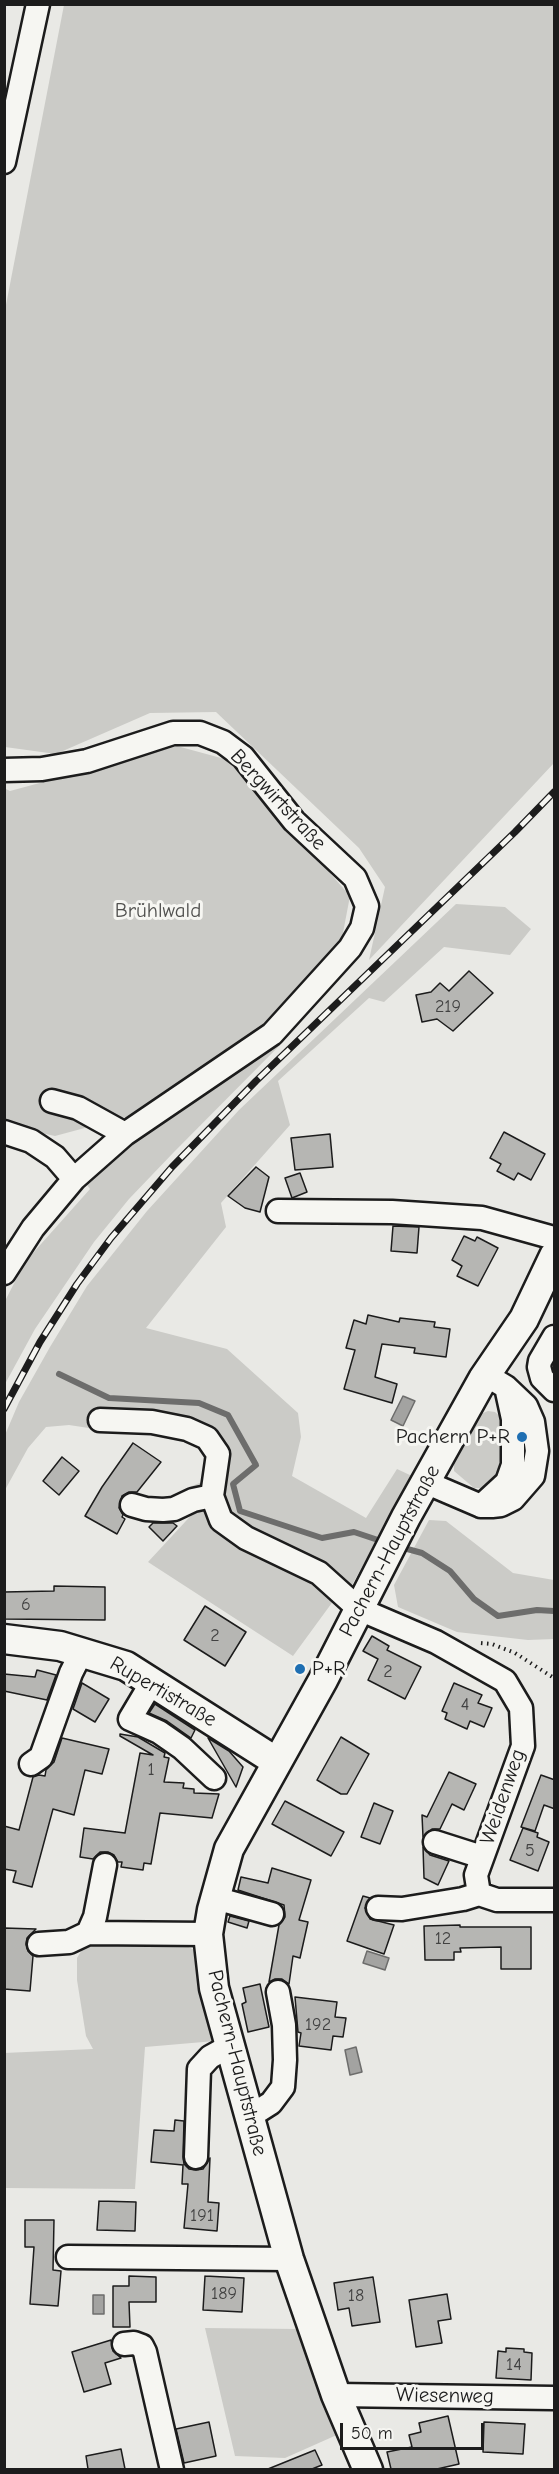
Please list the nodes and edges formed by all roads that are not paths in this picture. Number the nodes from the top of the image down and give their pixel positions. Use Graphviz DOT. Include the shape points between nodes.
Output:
graph roads {
  1 [pos="38,4"];
  2 [pos="4,162"];
  3 [pos="4,770"];
  4 [pos="52,1101"];
  5 [pos="4,1132"];
  6 [pos="125,1134"];
  7 [pos="74,1179"];
  8 [pos="278,1211"];
  9 [pos="555,1238"];
  10 [pos="555,1256"];
  11 [pos="4,1273"];
  12 [pos="555,1337"];
  13 [pos="496,1381"];
  14 [pos="555,1390"];
  15 [pos="100,1420"];
  16 [pos="425,1482"];
  17 [pos="212,1496"];
  18 [pos="132,1505"];
  19 [pos="359,1609"];
  20 [pos="4,1639"];
  21 [pos="82,1651"];
  22 [pos="152,1682"];
  23 [pos="277,1762"];
  24 [pos="31,1764"];
  25 [pos="214,1778"];
  26 [pos="435,1842"];
  27 [pos="482,1857"];
  28 [pos="105,1865"];
  29 [pos="479,1894"];
  30 [pos="216,1898"];
  31 [pos="555,1900"];
  32 [pos="378,1908"];
  33 [pos="272,1914"];
  34 [pos="88,1933"];
  35 [pos="208,1935"];
  36 [pos="39,1944"];
  37 [pos="278,1992"];
  38 [pos="230,2046"];
  39 [pos="249,2117"];
  40 [pos="196,2157"];
  41 [pos="68,2257"];
  42 [pos="289,2259"];
  43 [pos="124,2344"];
  44 [pos="336,2395"];
  45 [pos="555,2398"];
  46 [pos="172,2469"];
  47 [pos="368,2469"];
  1 -- 2 [label="street"];
  3 -- 6 [label="street, Bergwirtstraße" via="42,770 87,761 173,733 200,734 223,742 243,757 294,821 354,878 367,906 362,928 350,948 272,1034"];
  4 -- 6 [label="street" via="78,1108"];
  5 -- 7 [label="street" via="31,1141 55,1157"];
  6 -- 7 [label="street, Bergwirtstraße"];
  7 -- 11 [label="street, Bergwirtstraße" via="33,1228"];
  8 -- 9 [label="street" via="482,1218"];
  10 -- 13 [label="main road, Pachern-Hauptstraße"];
  12 -- 14 [label="street" via="539,1367 542,1378"];
  13 -- 16 [label="main road, Pachern-Hauptstraße"];
  13 -- 16 [label="street" via="526,1406 533,1422 533,1476 513,1499 501,1505 481,1506"];
  15 -- 17 [label="street" via="152,1422 187,1429 207,1438 218,1454"];
  16 -- 19 [label="main road, Pachern-Hauptstraße"];
  17 -- 18 [label="street" via="174,1509"];
  17 -- 19 [label="street, Weidenweg" via="221,1520 246,1538 319,1573"];
  19 -- 23 [label="main road, Pachern-Hauptstraße"];
  19 -- 27 [label="street, Weidenweg" via="436,1642 505,1681 521,1708 523,1746"];
  20 -- 21 [label="main road, Rupertistraße"];
  21 -- 22 [label="main road, Rupertistraße" via="126,1666"];
  21 -- 24 [label="street" via="41,1757"];
  22 -- 23 [label="main road, Rupertistraße"];
  22 -- 25 [label="street" via="130,1719 182,1748"];
  23 -- 30 [label="main road, Pachern-Hauptstraße" via="229,1849"];
  26 -- 27 [label="street"];
  27 -- 29 [label="street, Weidenweg" via="476,1875"];
  28 -- 34 [label="street"];
  29 -- 31 [label="street" via="497,1900"];
  29 -- 32 [label="street" via="402,1909"];
  30 -- 33 [label="street"];
  30 -- 35 [label="main road, Pachern-Hauptstraße"];
  34 -- 35 [label="street"];
  34 -- 36 [label="street" via="69,1942"];
  35 -- 38 [label="main road, Pachern-Hauptstraße" via="214,1988"];
  37 -- 39 [label="street" via="284,2025 283,2087 271,2103"];
  38 -- 39 [label="main road, Pachern-Hauptstraße"];
  38 -- 40 [label="street" via="210,2057 199,2069"];
  39 -- 42 [label="main road, Pachern-Hauptstraße"];
  41 -- 42 [label="street"];
  42 -- 44 [label="main road, Pachern-Hauptstraße"];
  43 -- 46 [label="street" via="142,2346 145,2352 154,2435"];
  44 -- 45 [label="street, Wiesenweg"];
  44 -- 47 [label="main road, Pachern-Hauptstraße"];
}
